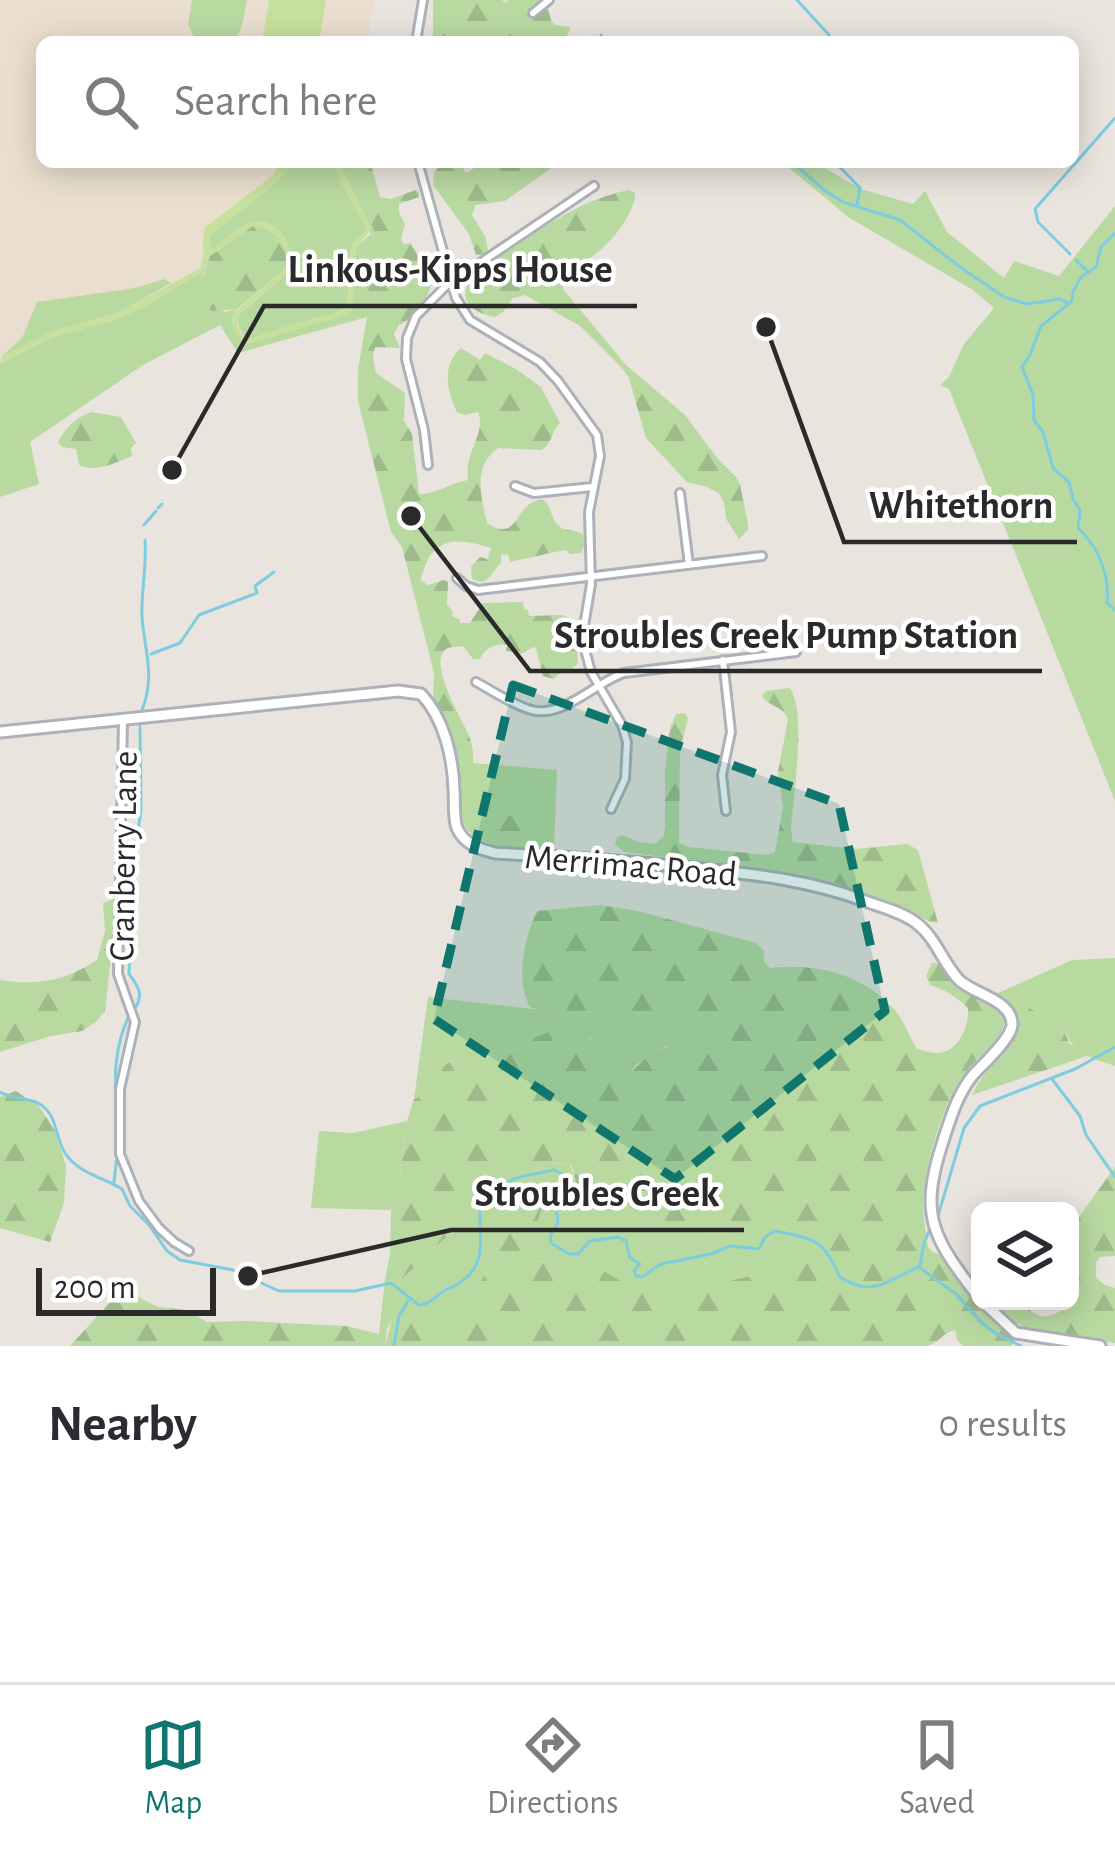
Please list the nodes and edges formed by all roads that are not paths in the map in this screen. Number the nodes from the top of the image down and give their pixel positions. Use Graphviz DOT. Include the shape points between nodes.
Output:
graph roads {
  1 [pos="423,0"];
  2 [pos="549,0"];
  3 [pos="532,13"];
  4 [pos="417,36"];
  5 [pos="422,168"];
  6 [pos="594,186"];
  7 [pos="452,282"];
  8 [pos="428,465"];
  9 [pos="515,486"];
  10 [pos="592,488"];
  11 [pos="680,493"];
  12 [pos="762,556"];
  13 [pos="689,566"];
  14 [pos="457,578"];
  15 [pos="591,578"];
  16 [pos="796,652"];
  17 [pos="723,660"];
  18 [pos="476,682"];
  19 [pos="598,684"];
  20 [pos="123,720"];
  21 [pos="0,731"];
  22 [pos="611,809"];
  23 [pos="726,811"];
  24 [pos="190,1251"];
  25 [pos="971,1287"];
  26 [pos="992,1310"];
  27 [pos="1027,1336"];
  28 [pos="1016,1345"];
  29 [pos="1100,1346"];
  1 -- 4 [label="street"];
  2 -- 3 [label="street"];
  5 -- 7 [label="street"];
  6 -- 7 [label="street"];
  7 -- 8 [label="street" via="420,309 406,346"];
  7 -- 10 [label="street" via="470,320 540,362 592,426 600,451"];
  9 -- 10 [label="street" via="534,493"];
  10 -- 15 [label="street"];
  11 -- 13 [label="street"];
  12 -- 13 [label="street"];
  13 -- 15 [label="street"];
  14 -- 15 [label="street" via="478,590"];
  15 -- 19 [label="street" via="582,638"];
  16 -- 17 [label="street"];
  17 -- 19 [label="street" via="631,671"];
  17 -- 23 [label="street" via="731,732 722,775"];
  18 -- 19 [label="street" via="540,712"];
  19 -- 22 [label="street" via="628,749"];
  20 -- 21 [label="street, Merrimac Road"];
  20 -- 24 [label="street, Cranberry Lane" via="118,974 135,1022 120,1090 120,1154 139,1201"];
  20 -- 25 [label="street, Merrimac Road" via="421,694 450,755 457,828 476,849 804,881 906,916 931,936 958,979 1012,1021 954,1105 929,1202"];
  26 -- 27 [label="street, Merrimac Road"];
  27 -- 28 [label="street"];
  27 -- 29 [label="street"];
}
